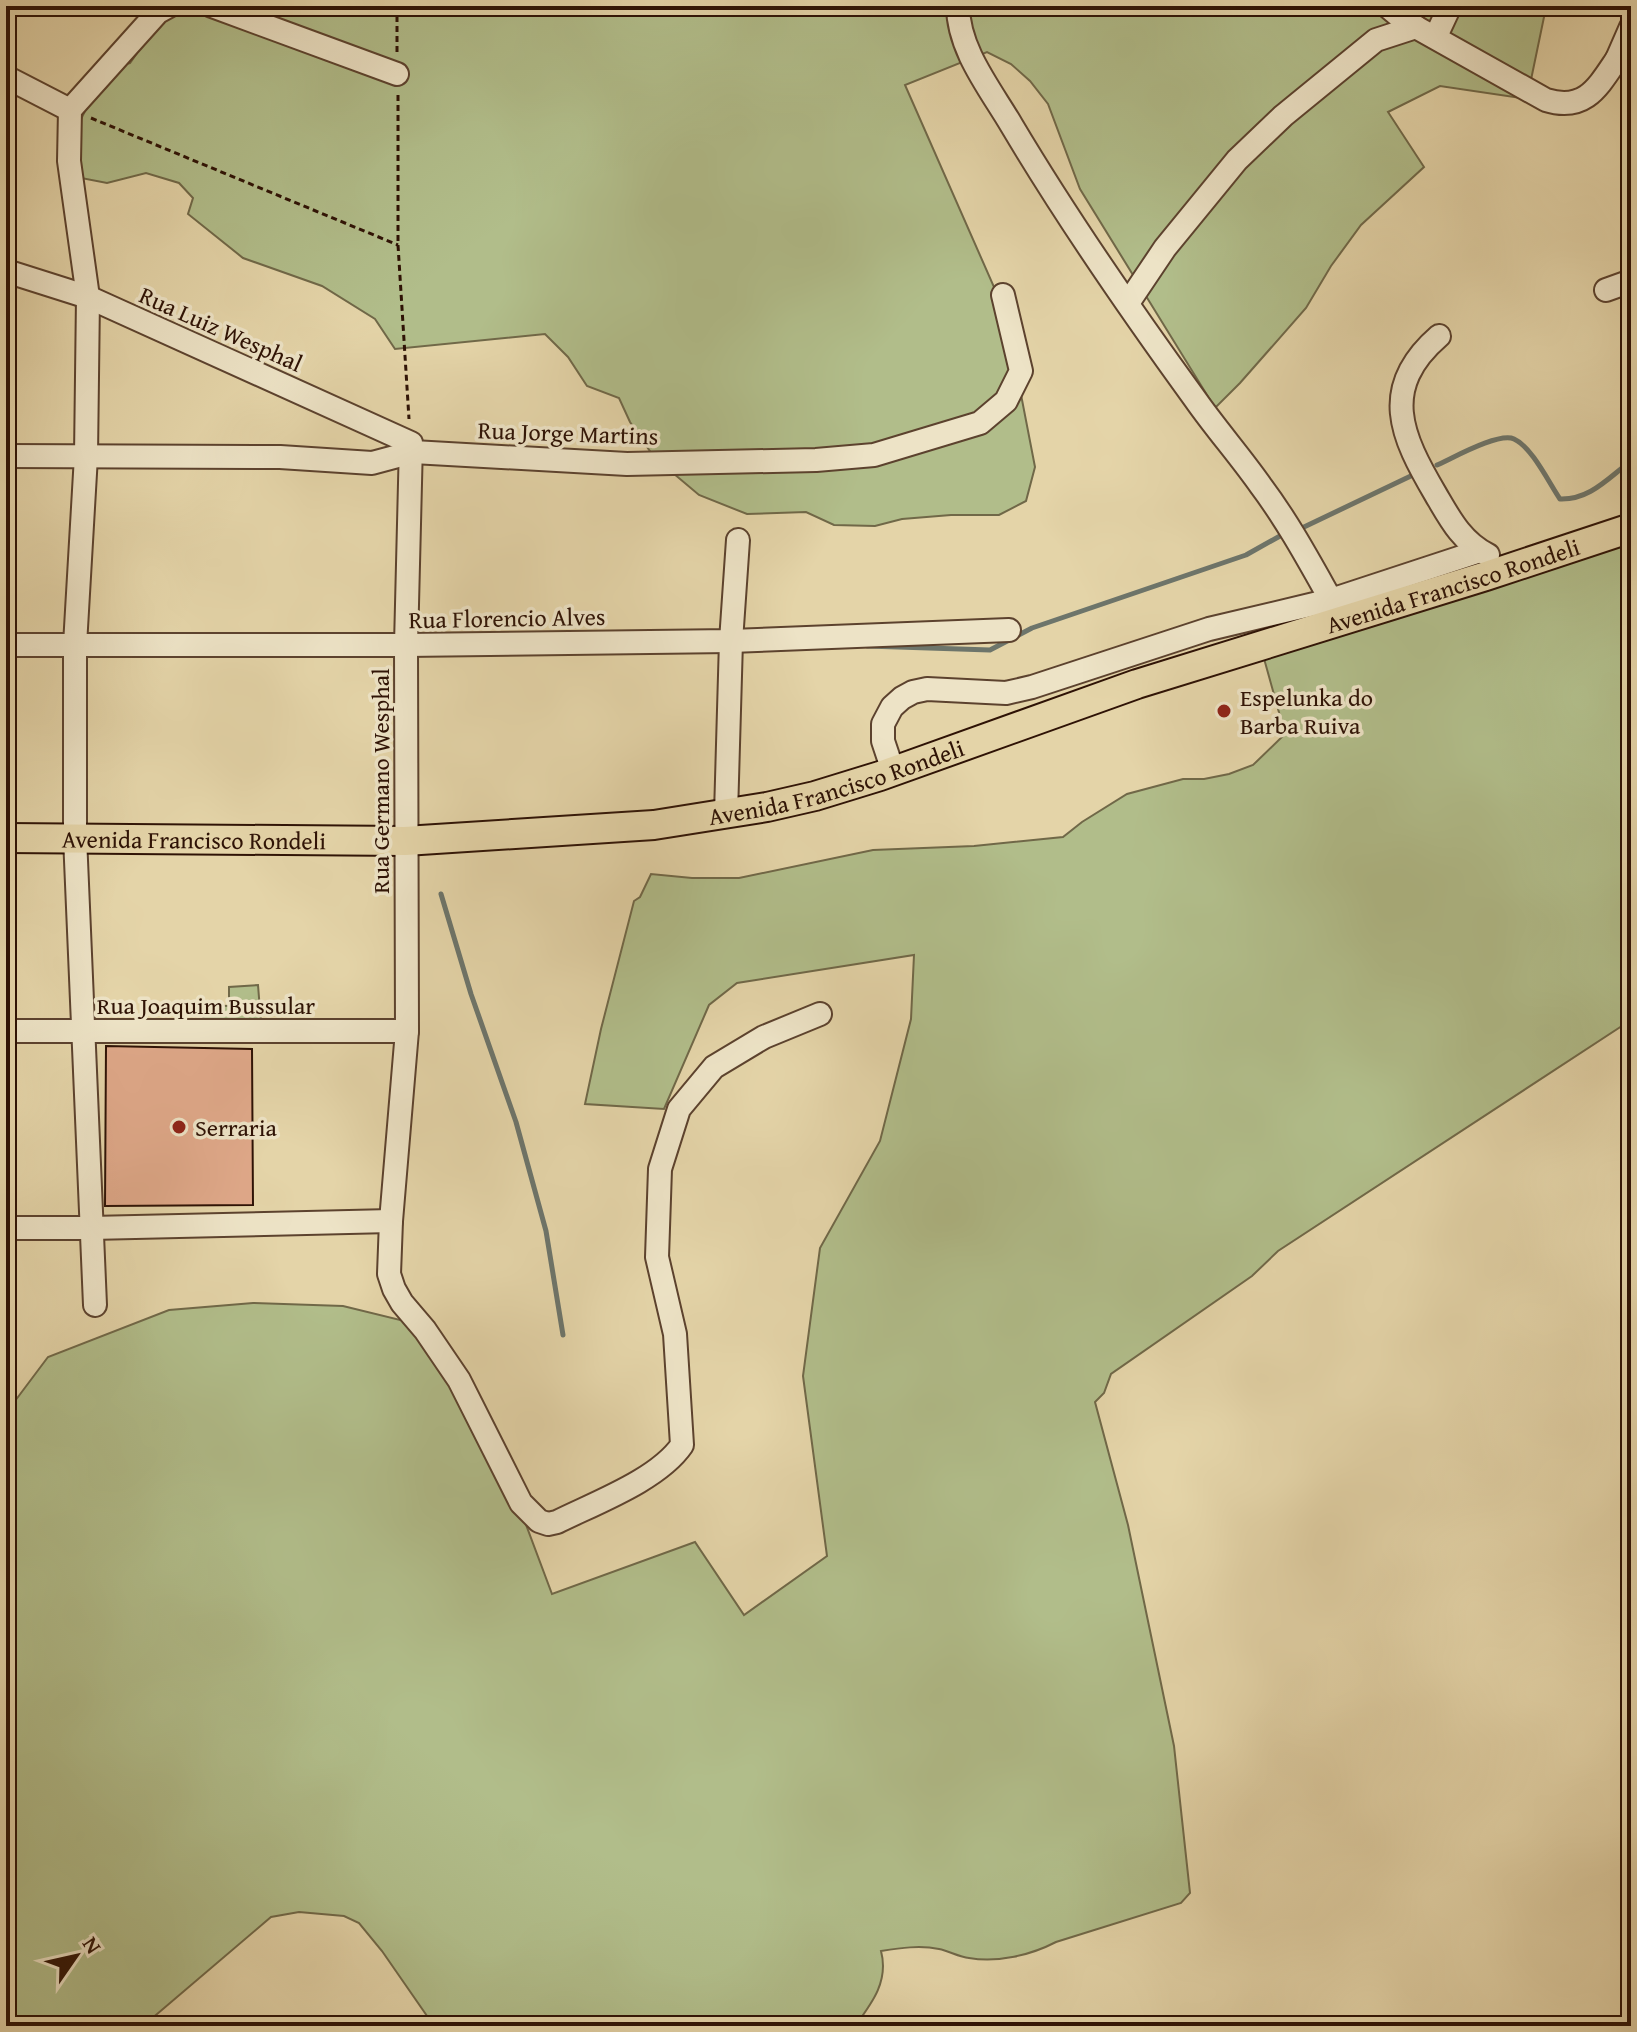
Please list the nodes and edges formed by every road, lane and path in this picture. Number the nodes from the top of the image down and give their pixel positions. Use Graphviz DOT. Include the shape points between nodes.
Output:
graph roads {
  1 [pos="169,6"];
  2 [pos="212,6"];
  3 [pos="397,6"];
  4 [pos="958,6"];
  5 [pos="1384,6"];
  6 [pos="1450,6"];
  7 [pos="1631,27"];
  8 [pos="1426,32"];
  9 [pos="1376,40"];
  10 [pos="1624,62"];
  11 [pos="397,74"];
  12 [pos="6,77"];
  13 [pos="70,110"];
  14 [pos="398,245"];
  15 [pos="6,271"];
  16 [pos="1631,281"];
  17 [pos="1606,290"];
  18 [pos="1003,295"];
  19 [pos="88,297"];
  20 [pos="1128,303"];
  21 [pos="1439,336"];
  22 [pos="412,448"];
  23 [pos="6,456"];
  24 [pos="86,456"];
  25 [pos="1623,535"];
  26 [pos="738,540"];
  27 [pos="1480,551"];
  28 [pos="1514,568"];
  29 [pos="1331,600"];
  30 [pos="1009,630"];
  31 [pos="731,641"];
  32 [pos="6,645"];
  33 [pos="75,645"];
  34 [pos="406,645"];
  35 [pos="893,771"];
  36 [pos="726,814"];
  37 [pos="75,837"];
  38 [pos="6,838"];
  39 [pos="405,841"];
  40 [pos="820,1014"];
  41 [pos="6,1031"];
  42 [pos="83,1031"];
  43 [pos="407,1031"];
  44 [pos="391,1221"];
  45 [pos="6,1228"];
  46 [pos="91,1228"];
  47 [pos="95,1305"];
  1 -- 13 [label="street"];
  2 -- 11 [label="street"];
  3 -- 11 [label="path"];
  4 -- 20 [label="street" via="976,66 1050,189"];
  5 -- 8 [label="street"];
  5 -- 9 [label="street"];
  6 -- 8 [label="street"];
  7 -- 10 [label="street"];
  8 -- 9 [label="street"];
  8 -- 10 [label="street" via="1561,105 1588,96"];
  9 -- 20 [label="street" via="1237,160"];
  11 -- 14 [label="path"];
  12 -- 13 [label="street"];
  13 -- 14 [label="path"];
  13 -- 19 [label="street" via="69,161"];
  14 -- 22 [label="path"];
  15 -- 19 [label="street, Rua Luiz Wesphal"];
  16 -- 17 [label="street"];
  18 -- 22 [label="street, Rua Jorge Martins" via="1021,371 1006,401 980,423 874,455 627,464"];
  19 -- 22 [label="street, Rua Luiz Wesphal"];
  19 -- 24 [label="street"];
  20 -- 29 [label="street" via="1262,487"];
  21 -- 27 [label="street" via="1418,354 1407,376 1402,418 1418,465 1464,538"];
  22 -- 24 [label="street, Rua Jorge Martins" via="372,463"];
  22 -- 34 [label="street, Rua Germano Wesphal"];
  23 -- 24 [label="street, Rua Jorge Martins"];
  24 -- 33 [label="street"];
  25 -- 28 [label="main road, Avenida Francisco Rondeli"];
  26 -- 31 [label="street"];
  27 -- 28 [label="street"];
  27 -- 29 [label="street"];
  28 -- 35 [label="main road, Avenida Francisco Rondeli" via="1137,684"];
  29 -- 35 [label="street" via="1209,629 1006,693 913,692 892,707 883,724"];
  30 -- 31 [label="street, Rua Florencio Alves"];
  31 -- 34 [label="street, Rua Florencio Alves"];
  31 -- 36 [label="street"];
  32 -- 33 [label="street, Rua Florencio Alves"];
  33 -- 34 [label="street, Rua Florencio Alves"];
  33 -- 37 [label="street"];
  34 -- 39 [label="street, Rua Germano Wesphal"];
  35 -- 36 [label="main road, Avenida Francisco Rondeli" via="815,796"];
  36 -- 39 [label="main road, Avenida Francisco Rondeli" via="654,825"];
  37 -- 38 [label="main road, Avenida Francisco Rondeli"];
  37 -- 39 [label="main road, Avenida Francisco Rondeli"];
  37 -- 42 [label="street"];
  39 -- 43 [label="street, Rua Germano Wesphal"];
  40 -- 44 [label="street, Rua Germano Wesphal" via="764,1037 714,1067 679,1109 660,1169 657,1257 675,1334 682,1445 672,1460 557,1522 531,1516 521,1503 459,1380 394,1289 389,1274"];
  41 -- 42 [label="street, Rua Joaquim Bussular"];
  42 -- 43 [label="street, Rua Joaquim Bussular"];
  42 -- 46 [label="street"];
  43 -- 44 [label="street, Rua Germano Wesphal"];
  44 -- 46 [label="street"];
  45 -- 46 [label="street"];
  46 -- 47 [label="street"];
}
